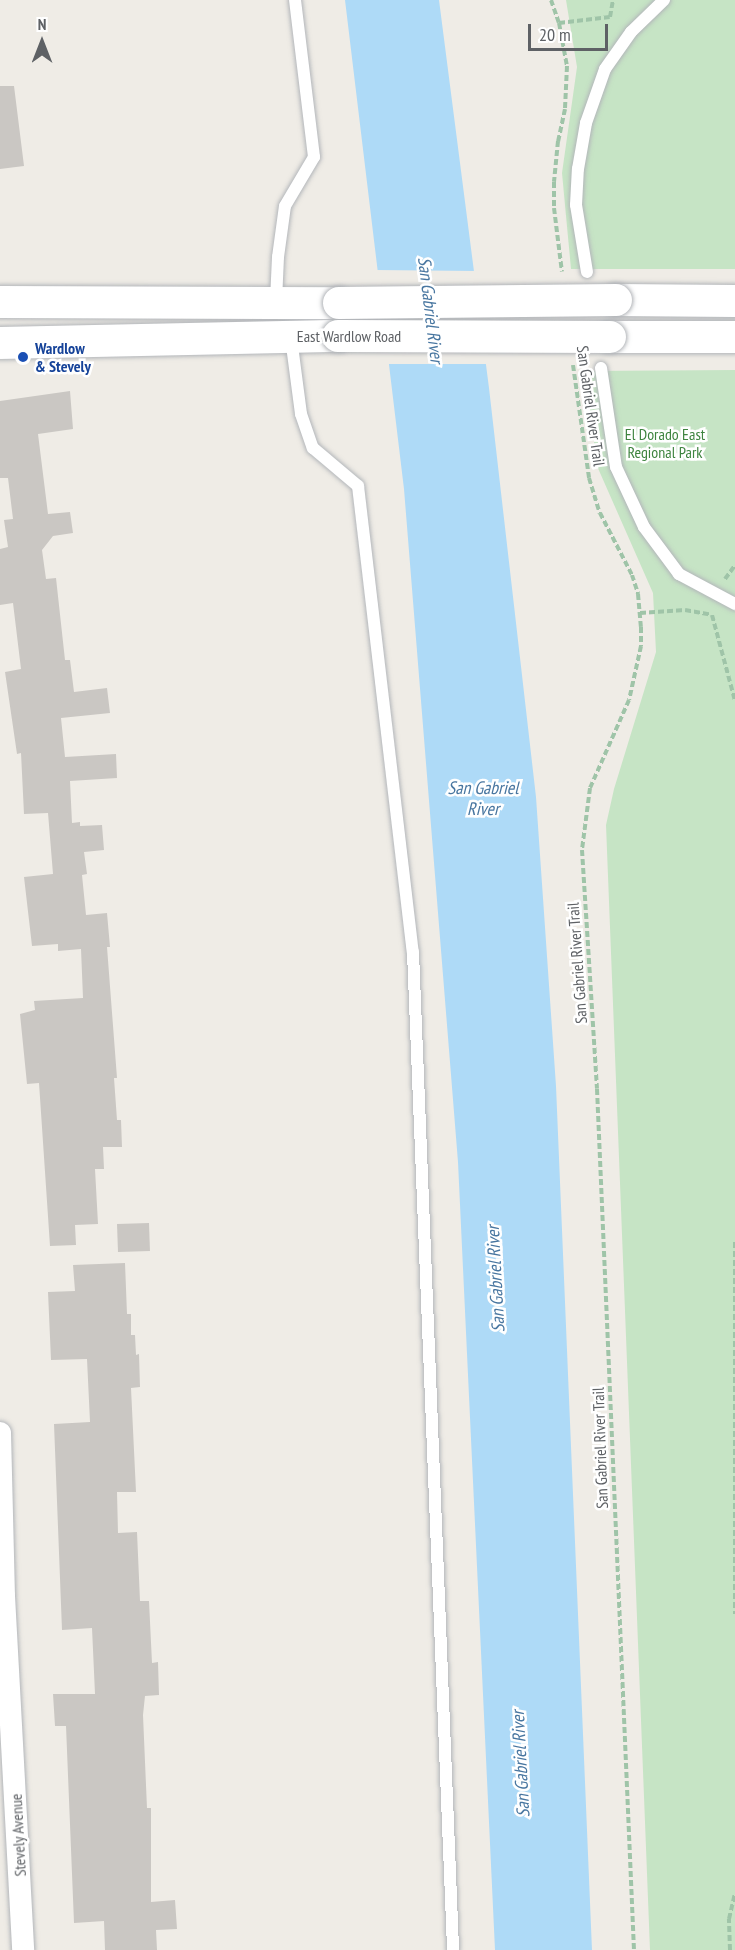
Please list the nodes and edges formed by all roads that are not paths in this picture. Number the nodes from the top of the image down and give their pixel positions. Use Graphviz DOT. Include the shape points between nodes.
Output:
graph roads {
  1 [pos="295,0"];
  2 [pos="664,0"];
  3 [pos="587,272"];
  4 [pos="0,302"];
  5 [pos="276,302"];
  6 [pos="735,302"];
  7 [pos="291,336"];
  8 [pos="735,337"];
  9 [pos="0,343"];
  10 [pos="601,368"];
  11 [pos="735,604"];
  12 [pos="0,1433"];
  13 [pos="2,1596"];
  14 [pos="11,1902"];
  15 [pos="22,1950"];
  16 [pos="453,1950"];
  1 -- 5 [label="lane" via="314,157 285,206"];
  2 -- 3 [label="lane" via="631,32 605,69 586,123 576,205"];
  4 -- 5 [label="main road, East Wardlow Road"];
  5 -- 6 [label="main road, East Wardlow Road, bridge"];
  7 -- 8 [label="main road, East Wardlow Road, bridge"];
  7 -- 9 [label="main road, East Wardlow Road"];
  7 -- 16 [label="lane" via="301,414 313,448 358,486 412,952"];
  10 -- 11 [label="lane" via="616,467 644,527 679,574"];
  12 -- 13 [label="street, Stevely Avenue"];
  13 -- 14 [label="street, Stevely Avenue"];
  14 -- 15 [label="street, Stevely Avenue"];
}
